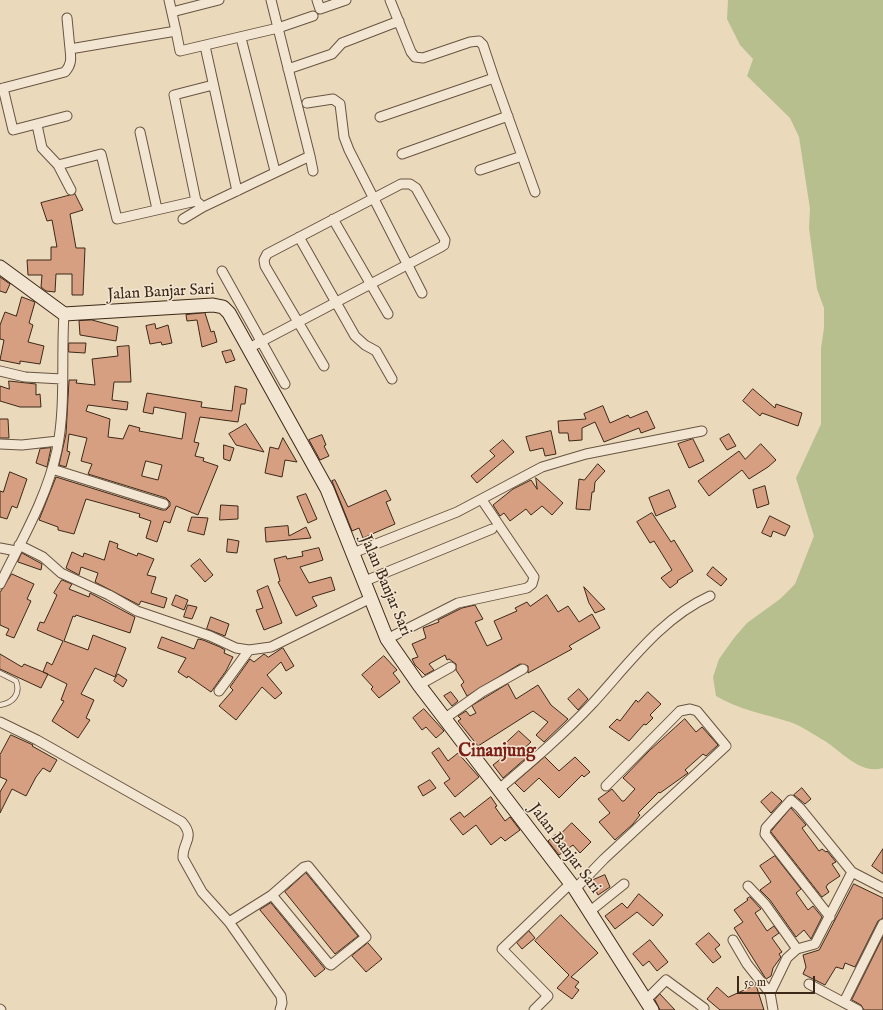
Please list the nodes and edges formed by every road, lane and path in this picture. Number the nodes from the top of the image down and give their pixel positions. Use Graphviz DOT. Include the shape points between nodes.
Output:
graph roads {
  1 [pos="169,0"];
  2 [pos="219,0"];
  3 [pos="271,0"];
  4 [pos="317,0"];
  5 [pos="346,0"];
  6 [pos="390,0"];
  7 [pos="172,12"];
  8 [pos="313,16"];
  9 [pos="68,18"];
  10 [pos="399,21"];
  11 [pos="278,28"];
  12 [pos="176,31"];
  13 [pos="241,38"];
  14 [pos="204,46"];
  15 [pos="70,49"];
  16 [pos="288,69"];
  17 [pos="494,78"];
  18 [pos="213,85"];
  19 [pos="2,88"];
  20 [pos="306,103"];
  21 [pos="67,116"];
  22 [pos="508,116"];
  23 [pos="380,117"];
  24 [pos="37,125"];
  25 [pos="140,132"];
  26 [pos="402,154"];
  27 [pos="310,156"];
  28 [pos="522,156"];
  29 [pos="58,165"];
  30 [pos="480,170"];
  31 [pos="275,171"];
  32 [pos="313,171"];
  33 [pos="71,190"];
  34 [pos="237,191"];
  35 [pos="535,192"];
  36 [pos="373,198"];
  37 [pos="200,204"];
  38 [pos="157,209"];
  39 [pos="183,219"];
  40 [pos="333,219"];
  41 [pos="299,237"];
  42 [pos="407,265"];
  43 [pos="0,267"];
  44 [pos="222,271"];
  45 [pos="371,284"];
  46 [pos="422,293"];
  47 [pos="336,302"];
  48 [pos="64,314"];
  49 [pos="388,314"];
  50 [pos="299,322"];
  51 [pos="261,342"];
  52 [pos="249,348"];
  53 [pos="324,366"];
  54 [pos="0,371"];
  55 [pos="62,379"];
  56 [pos="392,379"];
  57 [pos="285,384"];
  58 [pos="702,431"];
  59 [pos="58,441"];
  60 [pos="0,444"];
  61 [pos="52,469"];
  62 [pos="482,500"];
  63 [pos="164,504"];
  64 [pos="492,529"];
  65 [pos="0,548"];
  66 [pos="18,548"];
  67 [pos="353,553"];
  68 [pos="365,581"];
  69 [pos="0,584"];
  70 [pos="710,596"];
  71 [pos="371,598"];
  72 [pos="387,638"];
  73 [pos="249,650"];
  74 [pos="451,667"];
  75 [pos="523,670"];
  76 [pos="0,673"];
  77 [pos="418,685"];
  78 [pos="219,691"];
  79 [pos="0,705"];
  80 [pos="444,719"];
  81 [pos="0,722"];
  82 [pos="606,786"];
  83 [pos="498,790"];
  84 [pos="852,872"];
  85 [pos="624,884"];
  86 [pos="572,886"];
  87 [pos="748,886"];
  88 [pos="883,888"];
  89 [pos="272,895"];
  90 [pos="589,912"];
  91 [pos="830,918"];
  92 [pos="229,922"];
  93 [pos="883,924"];
  94 [pos="733,940"];
  95 [pos="797,949"];
  96 [pos="809,984"];
  97 [pos="770,993"];
  98 [pos="844,1002"];
  99 [pos="649,1005"];
  100 [pos="280,1010"];
  101 [pos="534,1010"];
  102 [pos="703,1010"];
  103 [pos="773,1010"];
  104 [pos="858,1010"];
  1 -- 7 [label="street"];
  2 -- 7 [label="street"];
  3 -- 11 [label="street"];
  4 -- 5 [label="street" via="320,9"];
  6 -- 10 [label="street"];
  7 -- 12 [label="street"];
  8 -- 11 [label="street"];
  9 -- 15 [label="street"];
  10 -- 16 [label="street" via="342,43 332,54"];
  10 -- 17 [label="street" via="415,57 423,58 479,41"];
  11 -- 13 [label="street"];
  11 -- 16 [label="street"];
  12 -- 14 [label="street" via="180,51"];
  12 -- 15 [label="street"];
  13 -- 14 [label="street"];
  13 -- 31 [label="street"];
  14 -- 18 [label="street"];
  15 -- 19 [label="street" via="72,60 65,72"];
  16 -- 27 [label="street"];
  17 -- 22 [label="street"];
  17 -- 23 [label="street"];
  18 -- 34 [label="street"];
  18 -- 37 [label="street" via="174,95"];
  19 -- 24 [label="street" via="13,130"];
  20 -- 36 [label="street" via="333,99 340,104 344,137"];
  21 -- 24 [label="street"];
  22 -- 26 [label="street"];
  22 -- 28 [label="street"];
  24 -- 29 [label="street" via="42,148"];
  25 -- 38 [label="street"];
  27 -- 31 [label="street"];
  27 -- 32 [label="street"];
  28 -- 30 [label="street"];
  28 -- 35 [label="street"];
  29 -- 33 [label="street"];
  29 -- 38 [label="street" via="101,154 117,219"];
  31 -- 34 [label="street"];
  34 -- 37 [label="street"];
  36 -- 40 [label="street"];
  36 -- 42 [label="street"];
  36 -- 42 [label="street" via="401,184 410,184 416,188 445,240 441,247"];
  37 -- 38 [label="street"];
  37 -- 39 [label="street"];
  40 -- 41 [label="street"];
  40 -- 45 [label="street"];
  41 -- 47 [label="street"];
  41 -- 50 [label="street" via="267,254 264,260 265,266"];
  42 -- 45 [label="street"];
  42 -- 46 [label="street"];
  43 -- 48 [label="street"];
  44 -- 51 [label="street"];
  45 -- 47 [label="street"];
  45 -- 49 [label="street"];
  47 -- 50 [label="street"];
  47 -- 56 [label="street" via="355,336 365,346 376,351"];
  48 -- 52 [label="street, Jalan Banjar Sari" via="213,305 223,307 229,313"];
  48 -- 55 [label="street"];
  50 -- 51 [label="street"];
  50 -- 53 [label="street"];
  51 -- 52 [label="street"];
  51 -- 57 [label="street"];
  52 -- 67 [label="street, Jalan Banjar Sari" via="327,489"];
  54 -- 55 [label="street" via="25,377"];
  55 -- 59 [label="street"];
  58 -- 62 [label="street" via="586,454 542,467"];
  59 -- 60 [label="street" via="22,445"];
  59 -- 61 [label="street"];
  61 -- 63 [label="street"];
  61 -- 66 [label="street" via="40,502"];
  62 -- 67 [label="street"];
  62 -- 72 [label="street" via="534,577 532,584 527,588 458,603"];
  64 -- 68 [label="street"];
  65 -- 66 [label="street"];
  66 -- 69 [label="street"];
  66 -- 73 [label="street" via="44,557 61,573 138,611 210,636 236,648"];
  67 -- 68 [label="street, Jalan Banjar Sari"];
  68 -- 71 [label="street, Jalan Banjar Sari"];
  70 -- 83 [label="street" via="672,620 551,745"];
  71 -- 72 [label="street, Jalan Banjar Sari"];
  71 -- 73 [label="street" via="271,648"];
  72 -- 77 [label="street, Jalan Banjar Sari"];
  73 -- 78 [label="street"];
  74 -- 77 [label="street"];
  75 -- 80 [label="street" via="482,692"];
  76 -- 79 [label="lane" via="16,681 19,687 15,698 9,704"];
  77 -- 80 [label="street, Jalan Banjar Sari"];
  80 -- 83 [label="street, Jalan Banjar Sari"];
  81 -- 92 [label="street" via="37,740 182,822 189,835 183,858 202,892"];
  82 -- 86 [label="street" via="680,711 697,711 726,746"];
  83 -- 86 [label="street, Jalan Banjar Sari"];
  84 -- 88 [label="street"];
  84 -- 91 [label="street"];
  84 -- 91 [label="street" via="791,800 766,828 765,834"];
  85 -- 90 [label="street"];
  86 -- 90 [label="street, Jalan Banjar Sari"];
  86 -- 101 [label="street" via="502,949 548,996"];
  87 -- 95 [label="street" via="765,904"];
  89 -- 89 [label="street" via="331,965 366,937 308,866"];
  89 -- 92 [label="street"];
  90 -- 99 [label="street, Jalan Banjar Sari"];
  91 -- 95 [label="street" via="815,944"];
  92 -- 100 [label="street" via="281,996"];
  93 -- 98 [label="street"];
  94 -- 97 [label="street" via="746,964"];
  95 -- 97 [label="street" via="787,958"];
  96 -- 98 [label="street"];
  97 -- 103 [label="street"];
  98 -- 104 [label="street"];
  99 -- 102 [label="street" via="666,980 704,1008"];
}
